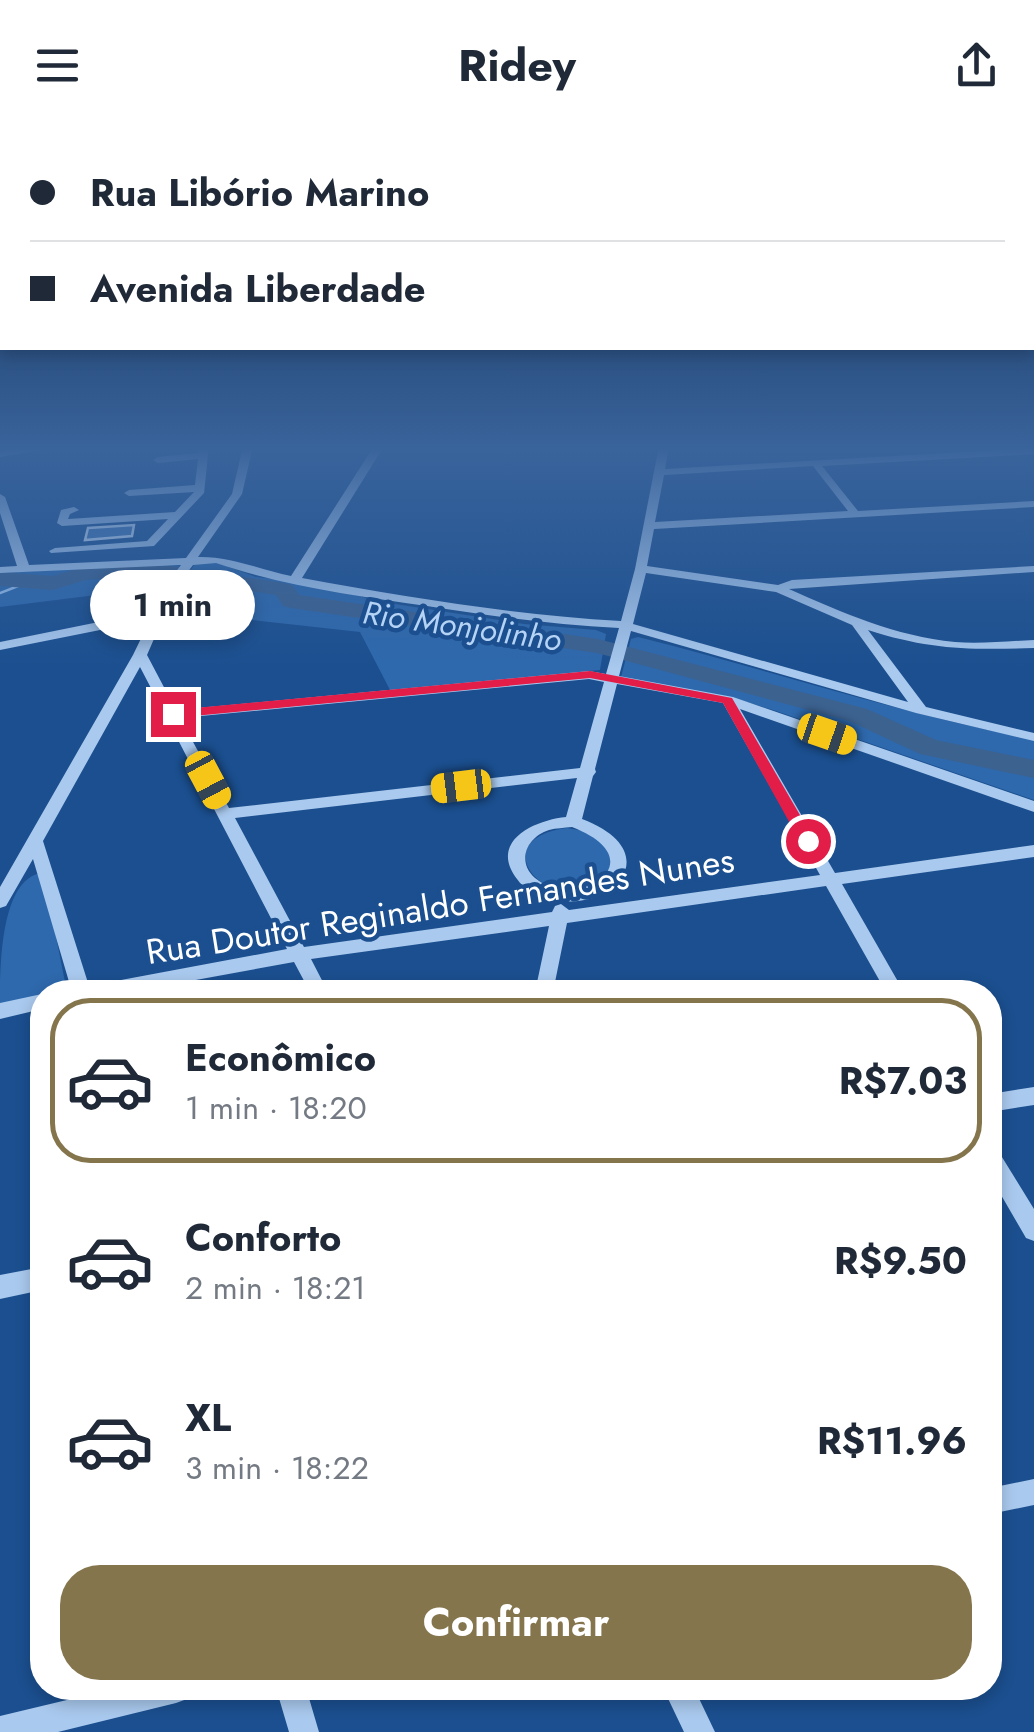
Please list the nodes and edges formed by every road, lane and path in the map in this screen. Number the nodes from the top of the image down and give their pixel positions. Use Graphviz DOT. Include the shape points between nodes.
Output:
graph roads {
  1 [pos="8,521"];
  2 [pos="63,521"];
  3 [pos="95,521"];
  4 [pos="173,521"];
  5 [pos="220,521"];
  6 [pos="332,521"];
  7 [pos="651,521"];
  8 [pos="740,521"];
  9 [pos="650,526"];
  10 [pos="55,551"];
  11 [pos="189,562"];
  12 [pos="641,569"];
  13 [pos="1034,569"];
  14 [pos="0,570"];
  15 [pos="25,570"];
  16 [pos="296,578"];
  17 [pos="779,589"];
  18 [pos="159,614"];
  19 [pos="856,624"];
  20 [pos="624,629"];
  21 [pos="1034,644"];
  22 [pos="0,646"];
  23 [pos="140,656"];
  24 [pos="614,674"];
  25 [pos="728,700"];
  26 [pos="921,710"];
  27 [pos="173,714"];
  28 [pos="1034,737"];
  29 [pos="589,772"];
  30 [pos="1034,806"];
  31 [pos="225,814"];
  32 [pos="573,822"];
  33 [pos="36,844"];
  34 [pos="1034,851"];
  35 [pos="831,882"];
  36 [pos="564,897"];
  37 [pos="0,902"];
  38 [pos="560,919"];
  39 [pos="300,954"];
  40 [pos="77,980"];
  41 [pos="159,980"];
  42 [pos="314,980"];
  43 [pos="547,980"];
  44 [pos="888,980"];
  45 [pos="30,1004"];
  46 [pos="0,1010"];
  47 [pos="1034,1096"];
  48 [pos="1002,1101"];
  49 [pos="1002,1176"];
  50 [pos="1034,1230"];
  51 [pos="30,1281"];
  52 [pos="0,1287"];
  53 [pos="1034,1492"];
  54 [pos="1002,1499"];
  55 [pos="127,1700"];
  56 [pos="295,1700"];
  57 [pos="684,1700"];
  58 [pos="0,1731"];
  59 [pos="304,1732"];
  60 [pos="700,1732"];
  1 -- 15 [label="street"];
  2 -- 3 [label="street"];
  4 -- 10 [label="street" via="150,544"];
  5 -- 11 [label="street"];
  6 -- 16 [label="street"];
  7 -- 9 [label="street"];
  8 -- 9 [label="street"];
  9 -- 12 [label="street"];
  11 -- 15 [label="street"];
  11 -- 16 [label="street" via="218,560"];
  11 -- 18 [label="street"];
  12 -- 17 [label="street"];
  12 -- 20 [label="street"];
  13 -- 17 [label="street"];
  14 -- 15 [label="street"];
  16 -- 20 [label="street"];
  17 -- 19 [label="street"];
  18 -- 22 [label="street"];
  18 -- 23 [label="street"];
  19 -- 21 [label="street" via="958,646"];
  19 -- 26 [label="street"];
  20 -- 24 [label="street"];
  20 -- 26 [label="street"];
  23 -- 27 [label="street"];
  23 -- 33 [label="street"];
  24 -- 25 [label="street"];
  24 -- 27 [label="street"];
  24 -- 29 [label="street"];
  25 -- 30 [label="street"];
  25 -- 35 [label="street"];
  26 -- 28 [label="street"];
  27 -- 31 [label="street"];
  29 -- 31 [label="street"];
  29 -- 32 [label="street"];
  31 -- 39 [label="street"];
  32 -- 36 [label="street" via="608,836 621,863 603,888"];
  32 -- 36 [label="street" via="535,829 516,854 526,882"];
  33 -- 37 [label="street"];
  33 -- 40 [label="street"];
  34 -- 35 [label="street, Rua Doutor Reginaldo Fernandes Nunes"];
  35 -- 38 [label="street, Rua Doutor Reginaldo Fernandes Nunes"];
  35 -- 44 [label="street"];
  36 -- 38 [label="street"];
  38 -- 39 [label="street, Rua Doutor Reginaldo Fernandes Nunes"];
  38 -- 43 [label="street"];
  39 -- 41 [label="street, Rua Doutor Reginaldo Fernandes Nunes"];
  39 -- 42 [label="street"];
  45 -- 46 [label="street"];
  47 -- 48 [label="street"];
  49 -- 50 [label="street"];
  51 -- 52 [label="street"];
  53 -- 54 [label="street"];
  55 -- 58 [label="street"];
  56 -- 59 [label="street"];
  57 -- 60 [label="street"];
}
